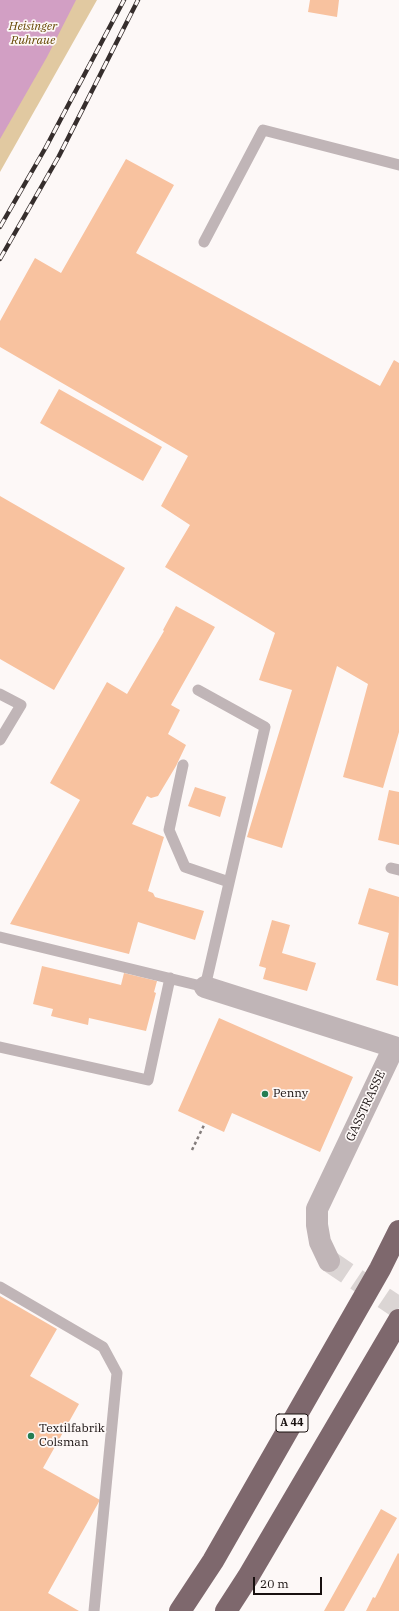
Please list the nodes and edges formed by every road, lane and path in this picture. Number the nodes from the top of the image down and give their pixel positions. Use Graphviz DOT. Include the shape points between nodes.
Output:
graph roads {
  1 [pos="399,165"];
  2 [pos="204,242"];
  3 [pos="198,690"];
  4 [pos="0,694"];
  5 [pos="0,740"];
  6 [pos="183,765"];
  7 [pos="229,882"];
  8 [pos="0,936"];
  9 [pos="170,978"];
  10 [pos="205,987"];
  11 [pos="396,1042"];
  12 [pos="0,1047"];
  13 [pos="205,1123"];
  14 [pos="192,1150"];
  15 [pos="399,1231"];
  16 [pos="329,1261"];
  17 [pos="0,1287"];
  18 [pos="399,1320"];
  19 [pos="94,1611"];
  20 [pos="180,1611"];
  21 [pos="226,1611"];
  1 -- 2 [label="lane" via="263,130"];
  3 -- 7 [label="lane" via="265,727"];
  4 -- 5 [label="lane" via="20,705"];
  6 -- 7 [label="lane" via="169,830 185,867"];
  7 -- 10 [label="lane"];
  8 -- 9 [label="lane"];
  9 -- 10 [label="lane"];
  9 -- 12 [label="lane" via="148,1080"];
  10 -- 11 [label="street, GASSTRASSE"];
  11 -- 16 [label="street, GASSTRASSE" via="317,1209 320,1242"];
  13 -- 14 [label="path"];
  15 -- 20 [label="highway, A 44" via="380,1269 213,1561"];
  17 -- 19 [label="lane" via="103,1347 117,1373"];
  18 -- 21 [label="highway"];
}
